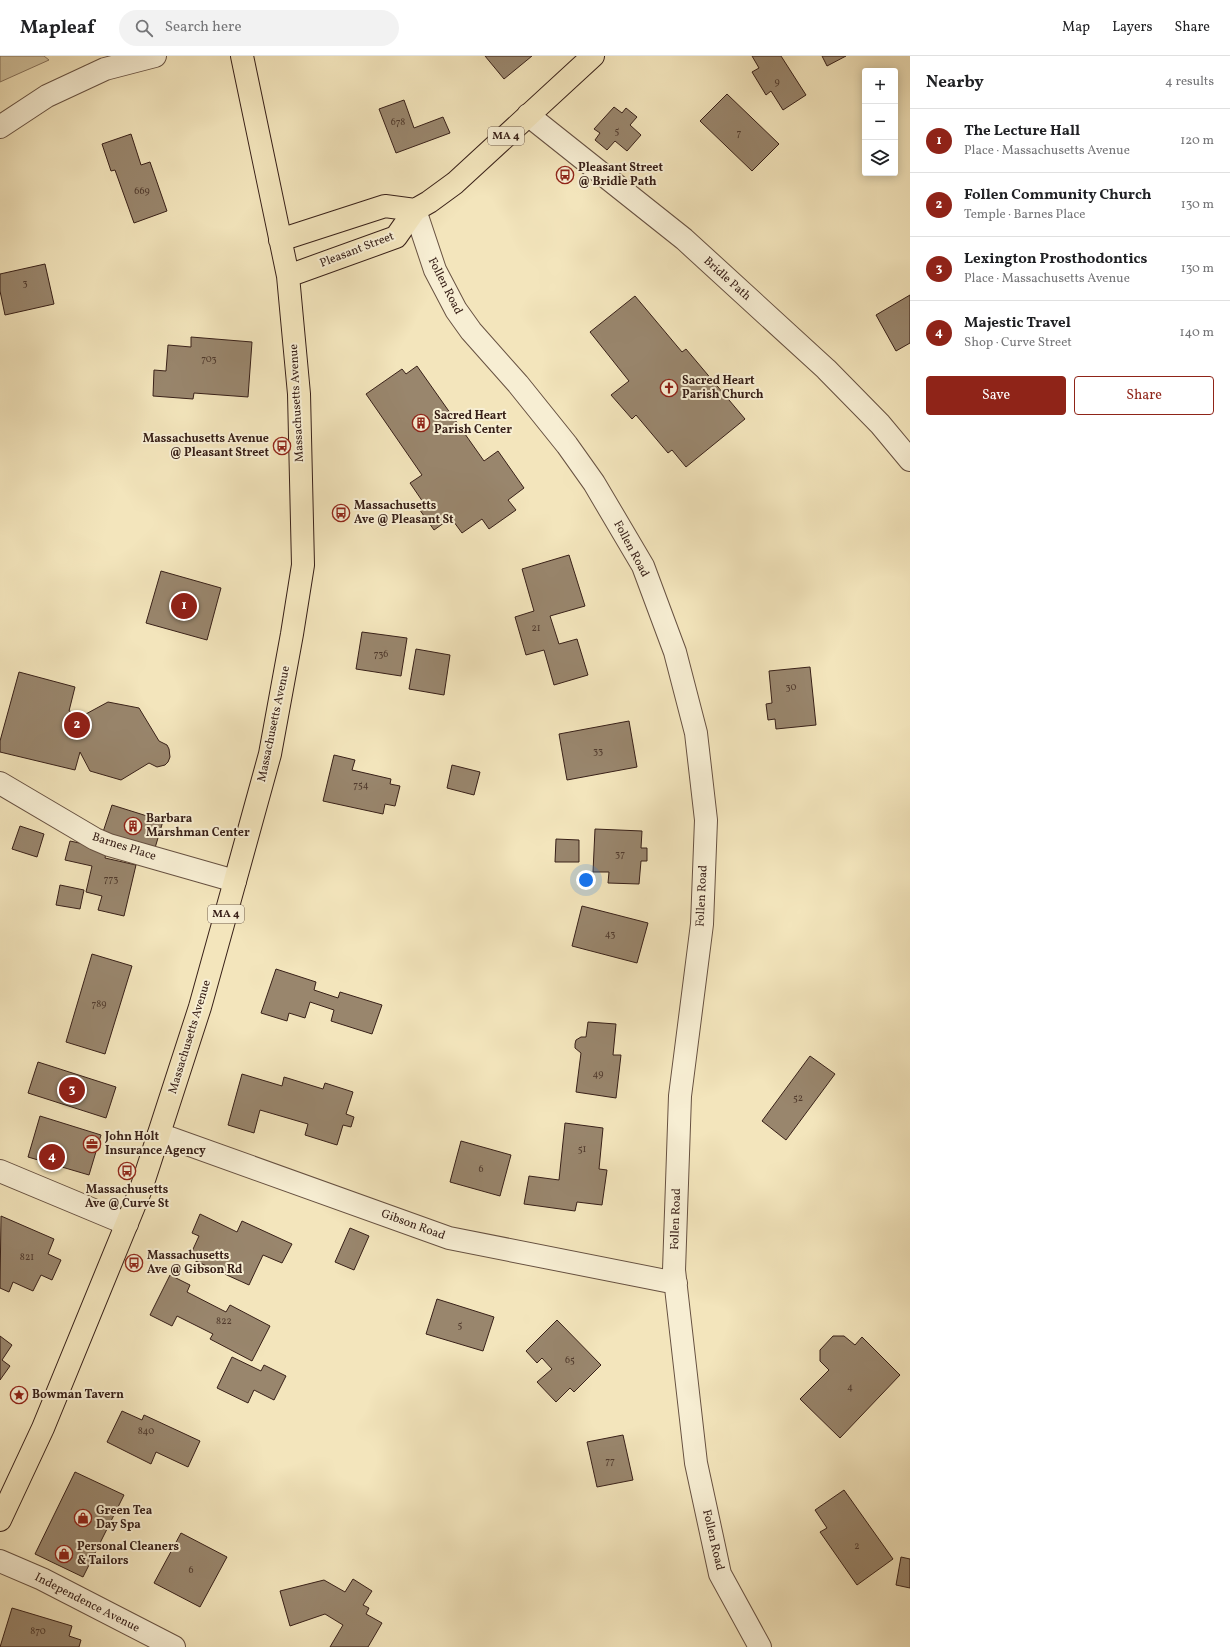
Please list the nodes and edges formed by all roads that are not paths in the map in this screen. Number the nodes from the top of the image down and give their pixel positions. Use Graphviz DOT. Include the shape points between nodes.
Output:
graph roads {
  1 [pos="154,56"];
  2 [pos="242,56"];
  3 [pos="593,56"];
  4 [pos="528,115"];
  5 [pos="0,127"];
  6 [pos="415,210"];
  7 [pos="280,240"];
  8 [pos="288,276"];
  9 [pos="910,460"];
  10 [pos="0,783"];
  11 [pos="236,881"];
  12 [pos="159,1134"];
  13 [pos="0,1171"];
  14 [pos="127,1224"];
  15 [pos="676,1283"];
  16 [pos="0,1520"];
  17 [pos="0,1561"];
  18 [pos="174,1647"];
  19 [pos="760,1647"];
  1 -- 5 [label="street" via="105,68 47,96"];
  2 -- 7 [label="main road, Massachusetts Avenue"];
  3 -- 4 [label="main road, Pleasant Street / MA 4"];
  4 -- 6 [label="main road, Pleasant Street / MA 4" via="455,183"];
  4 -- 9 [label="street, Bridle Path" via="684,239 826,369 880,424"];
  6 -- 7 [label="main road" via="385,206"];
  6 -- 8 [label="main road, Pleasant Street / MA 4" via="396,238"];
  6 -- 15 [label="street, Follen Road" via="435,270 456,310 567,445 594,483 643,566 675,652 696,733 706,820 702,924 680,1096 674,1270"];
  7 -- 8 [label="main road, Massachusetts Avenue"];
  8 -- 11 [label="main road, Massachusetts Avenue / MA 4" via="300,394 303,565 270,754"];
  10 -- 11 [label="street, Barnes Place" via="109,845"];
  11 -- 12 [label="main road, Massachusetts Avenue / MA 4" via="200,1007"];
  12 -- 14 [label="main road, Massachusetts Avenue / MA 4"];
  12 -- 15 [label="street, Gibson Road" via="449,1238"];
  13 -- 14 [label="street"];
  14 -- 16 [label="main road, Massachusetts Avenue / MA 4" via="43,1428"];
  15 -- 19 [label="street, Follen Road" via="696,1463 720,1574"];
  17 -- 18 [label="street, Independence Avenue" via="42,1579"];
}
